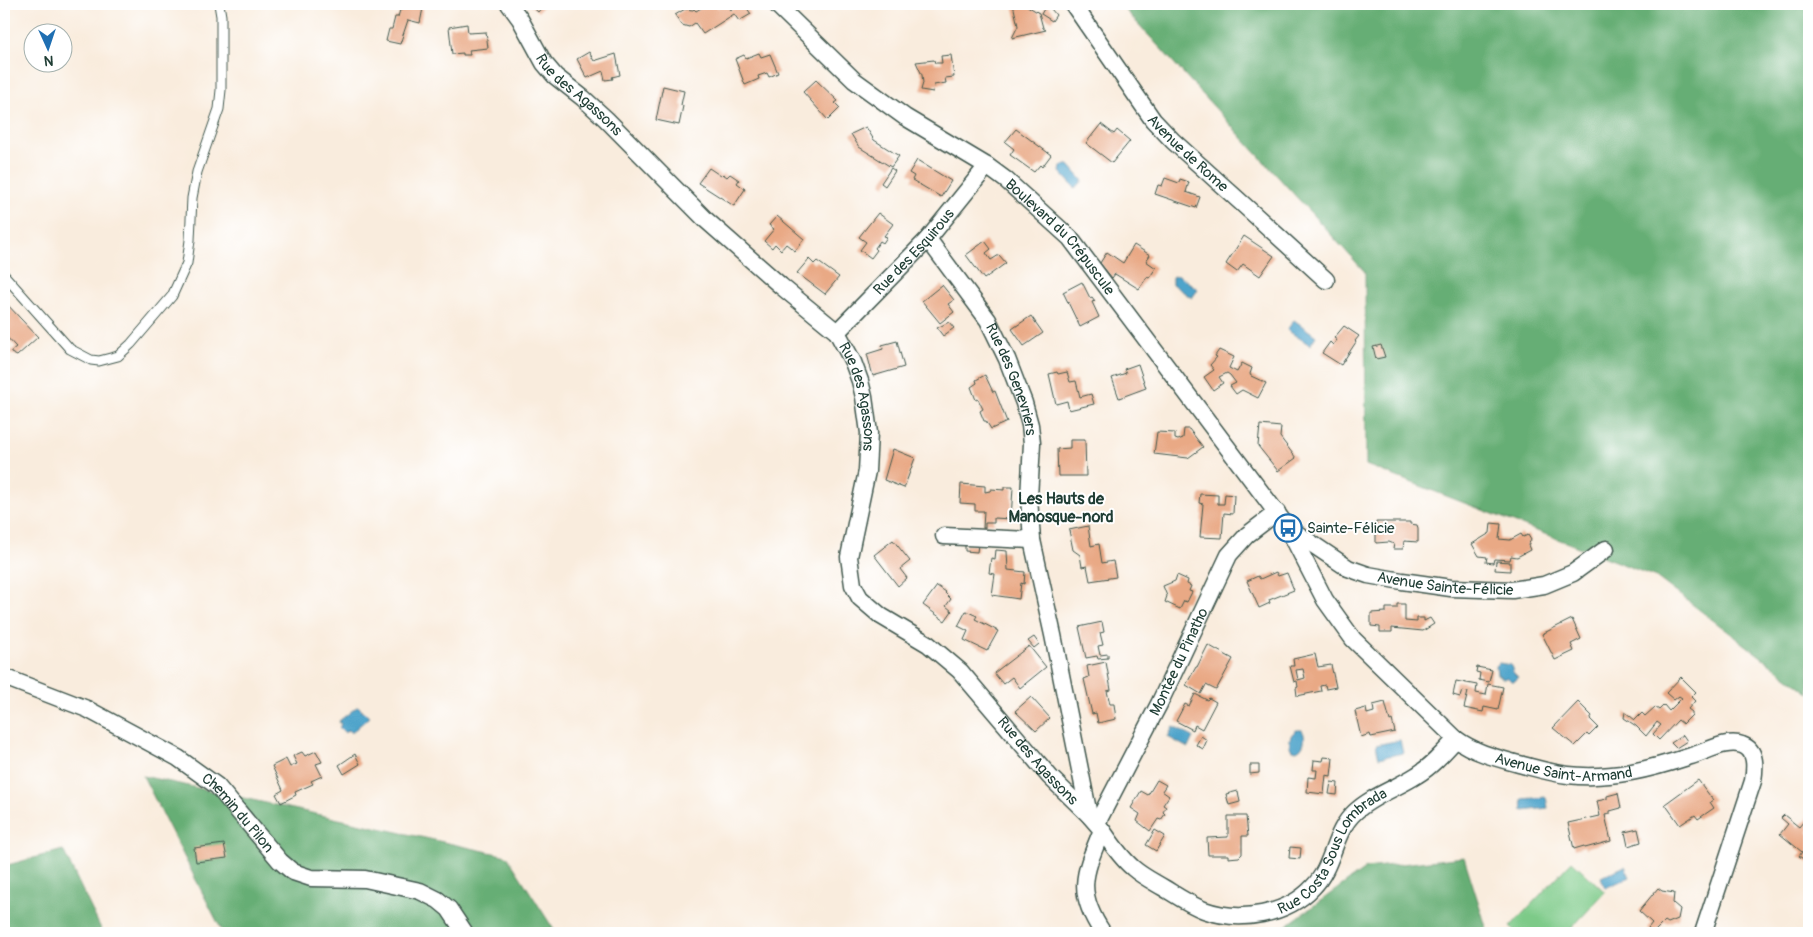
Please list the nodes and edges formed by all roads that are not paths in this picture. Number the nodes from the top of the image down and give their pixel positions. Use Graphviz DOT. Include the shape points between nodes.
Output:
graph roads {
  1 [pos="219,4"];
  2 [pos="509,4"];
  3 [pos="776,4"];
  4 [pos="1073,4"];
  5 [pos="987,166"];
  6 [pos="928,239"];
  7 [pos="4,275"];
  8 [pos="1326,280"];
  9 [pos="837,332"];
  10 [pos="1277,512"];
  11 [pos="1288,528"];
  12 [pos="944,536"];
  13 [pos="1032,540"];
  14 [pos="1606,549"];
  15 [pos="4,677"];
  16 [pos="1456,739"];
  17 [pos="1096,823"];
  18 [pos="465,933"];
  19 [pos="1103,933"];
  20 [pos="1703,933"];
  1 -- 7 [label="lane" via="219,109 197,172 187,263 172,296 125,350 118,356 99,361 70,349"];
  2 -- 9 [label="street, Rue des Agassons" via="555,76 606,119 706,220"];
  3 -- 5 [label="street, Boulevard du Crépuscule" via="854,80 905,117"];
  4 -- 8 [label="street, Avenue de Rome" via="1153,120 1172,142"];
  5 -- 6 [label="street, Rue des Esquirous"];
  5 -- 10 [label="street, Boulevard du Crépuscule" via="1080,250"];
  6 -- 9 [label="street, Rue des Esquirous"];
  6 -- 13 [label="street, Rue des Genevriers" via="988,320 1024,403 1032,443 1029,498"];
  9 -- 17 [label="street, Rue des Agassons" via="860,381 869,433 867,471 849,557 853,585 869,608 928,644 960,671 1050,777"];
  10 -- 11 [label="street, Boulevard du Crépuscule"];
  10 -- 17 [label="street, Montée du Pinatho" via="1247,535 1229,555 1159,704"];
  11 -- 14 [label="street, Avenue Sainte-Félicie" via="1348,568 1451,588 1512,590 1544,585 1573,573"];
  11 -- 16 [label="street, Avenue Saint-Armand" via="1325,600 1353,639"];
  12 -- 13 [label="street"];
  13 -- 17 [label="street, Rue des Genevriers"];
  15 -- 18 [label="street, Chemin du Pilon" via="87,709 178,758 217,786 293,872 310,878 365,879 420,891 449,909"];
  16 -- 17 [label="street, Rue Costa Sous Lombrada" via="1424,770 1355,812 1338,834 1323,874 1314,886 1302,898 1270,912 1238,916 1203,910 1132,868"];
  16 -- 20 [label="street, Avenue Saint-Armand" via="1492,757 1582,776 1630,773 1735,743 1750,750 1754,758 1753,781"];
  17 -- 19 [label="street, Montée du Pinatho" via="1084,888 1088,908"];
}
